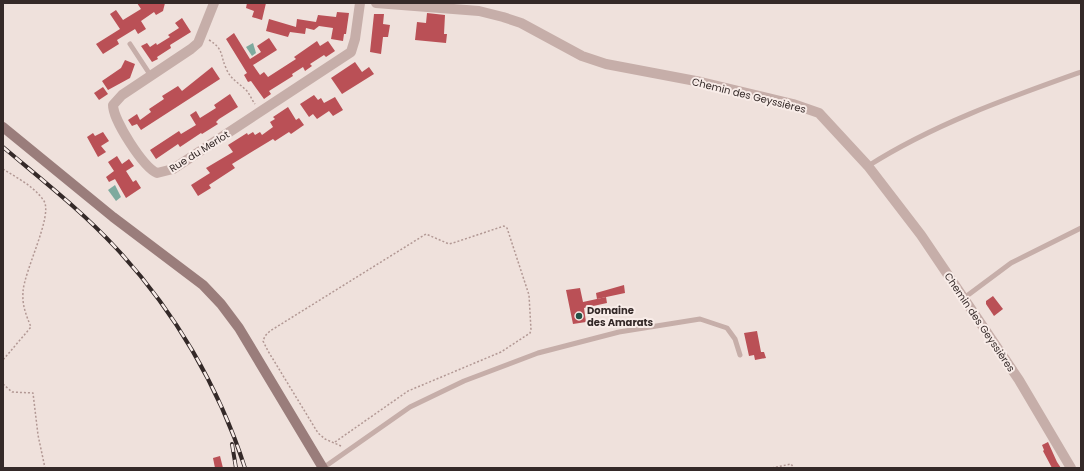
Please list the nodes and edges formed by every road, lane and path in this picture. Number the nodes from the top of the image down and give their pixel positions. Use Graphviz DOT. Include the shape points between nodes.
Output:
graph roads {
  1 [pos="214,3"];
  2 [pos="360,3"];
  3 [pos="376,3"];
  4 [pos="202,36"];
  5 [pos="130,44"];
  6 [pos="1081,72"];
  7 [pos="151,76"];
  8 [pos="261,112"];
  9 [pos="3,126"];
  10 [pos="868,166"];
  11 [pos="3,169"];
  12 [pos="1081,228"];
  13 [pos="964,298"];
  14 [pos="740,355"];
  15 [pos="3,360"];
  16 [pos="3,384"];
  17 [pos="335,442"];
  18 [pos="345,453"];
  19 [pos="46,468"];
  20 [pos="323,468"];
  21 [pos="772,468"];
  22 [pos="794,468"];
  23 [pos="1072,468"];
  1 -- 4 [label="street, Rue du Merlot"];
  2 -- 8 [label="street, Rue du Merlot" via="351,52"];
  3 -- 10 [label="street, Chemin des Geyssières" via="479,11 497,15 521,23 582,56 606,64 701,82 793,104 819,114"];
  4 -- 7 [label="street, Rue du Merlot" via="191,49"];
  4 -- 8 [label="path" via="215,44 223,54 225,68 233,81 246,91"];
  5 -- 7 [label="lane"];
  6 -- 10 [label="lane" via="970,114 885,155"];
  7 -- 8 [label="street, Rue du Merlot" via="122,95 113,105 113,110 147,166 157,173 173,169"];
  9 -- 20 [label="street" via="113,217 203,285 221,304 239,328"];
  10 -- 13 [label="street, Chemin des Geyssières" via="921,235"];
  11 -- 15 [label="path" via="32,187 45,202 46,219 23,291 24,311 31,327"];
  12 -- 13 [label="lane" via="1011,262"];
  13 -- 23 [label="street, Chemin des Geyssières" via="1019,380"];
  14 -- 18 [label="lane" via="735,338 726,328 700,319 619,332 538,353 464,381 410,407"];
  16 -- 19 [label="path" via="12,392 33,393 38,435"];
  17 -- 17 [label="path" via="325,439 313,426 263,341 265,336 426,234 449,244 504,226 507,228 529,295 530,333 501,352 408,391"];
  17 -- 18 [label="path"];
  18 -- 20 [label="lane"];
  21 -- 22 [label="path" via="791,464"];
}
